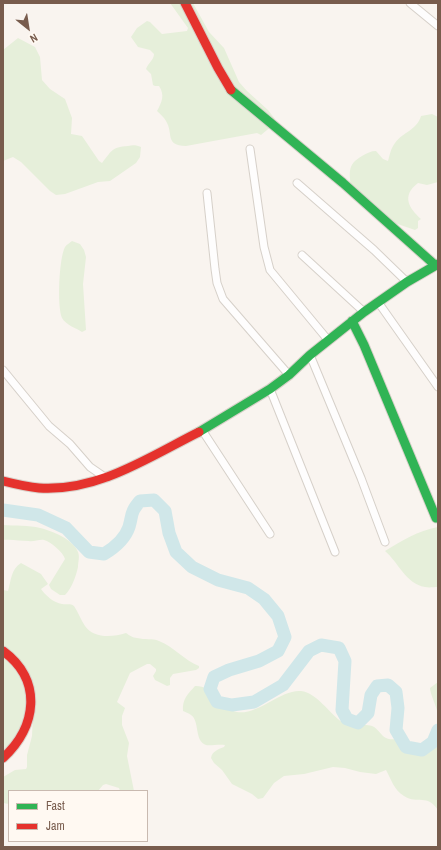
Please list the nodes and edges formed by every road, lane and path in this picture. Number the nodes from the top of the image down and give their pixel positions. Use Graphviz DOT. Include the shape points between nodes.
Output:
graph roads {
  1 [pos="185,3"];
  2 [pos="410,3"];
  3 [pos="438,26"];
  4 [pos="250,149"];
  5 [pos="297,183"];
  6 [pos="207,193"];
  7 [pos="302,255"];
  8 [pos="437,264"];
  9 [pos="407,282"];
  10 [pos="378,302"];
  11 [pos="364,312"];
  12 [pos="352,321"];
  13 [pos="328,340"];
  14 [pos="310,355"];
  15 [pos="3,370"];
  16 [pos="289,375"];
  17 [pos="438,387"];
  18 [pos="270,389"];
  19 [pos="202,430"];
  20 [pos="106,478"];
  21 [pos="3,482"];
  22 [pos="436,518"];
  23 [pos="270,534"];
  24 [pos="385,542"];
  25 [pos="335,552"];
  26 [pos="3,651"];
  27 [pos="3,758"];
  1 -- 8 [label="street" via="232,92"];
  2 -- 3 [label="street"];
  4 -- 13 [label="street" via="264,247 270,270"];
  5 -- 9 [label="street"];
  6 -- 16 [label="street" via="219,291 223,299"];
  7 -- 11 [label="street"];
  8 -- 9 [label="street"];
  9 -- 10 [label="street"];
  10 -- 11 [label="street"];
  10 -- 17 [label="street"];
  11 -- 12 [label="street"];
  12 -- 13 [label="street"];
  12 -- 22 [label="street"];
  13 -- 14 [label="street"];
  14 -- 16 [label="street"];
  14 -- 24 [label="street"];
  15 -- 20 [label="street" via="49,426 70,444 90,467"];
  16 -- 18 [label="street"];
  18 -- 19 [label="street"];
  18 -- 25 [label="street"];
  19 -- 20 [label="street"];
  19 -- 23 [label="street"];
  20 -- 21 [label="street" via="53,488"];
  26 -- 27 [label="street" via="19,665 27,678 30,704 24,732"];
}
